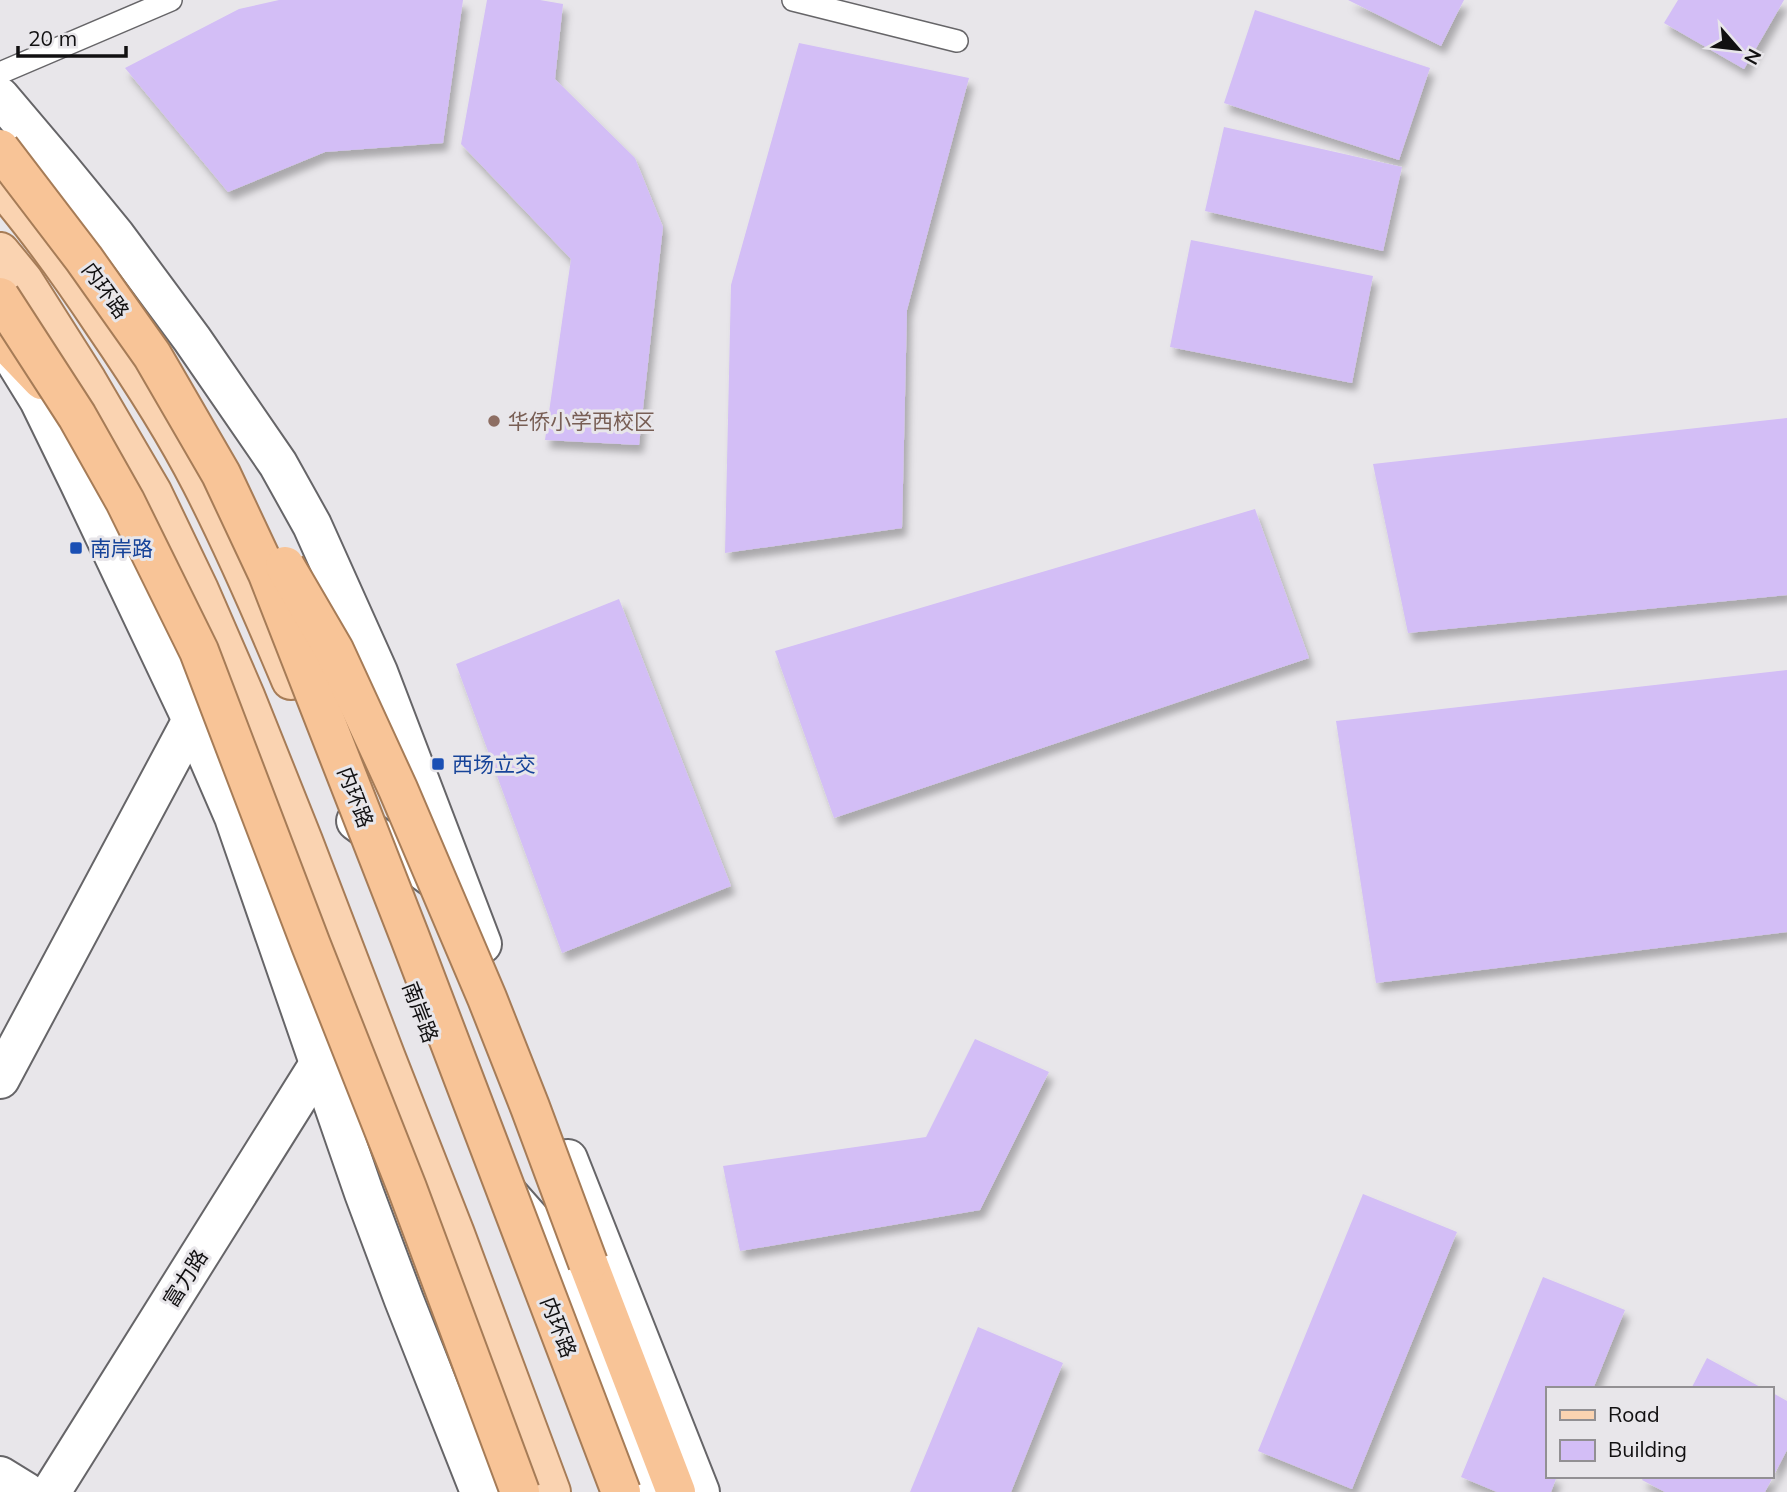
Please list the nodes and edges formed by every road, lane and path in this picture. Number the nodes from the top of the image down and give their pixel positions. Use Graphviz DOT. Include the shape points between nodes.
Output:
graph roads {
  1 [pos="171,0"];
  2 [pos="793,0"];
  3 [pos="957,41"];
  4 [pos="0,73"];
  5 [pos="0,97"];
  6 [pos="0,149"];
  7 [pos="0,184"];
  8 [pos="0,252"];
  9 [pos="0,297"];
  10 [pos="0,336"];
  11 [pos="192,339"];
  12 [pos="77,416"];
  13 [pos="211,478"];
  14 [pos="245,696"];
  15 [pos="192,720"];
  16 [pos="346,814"];
  17 [pos="467,903"];
  18 [pos="320,1064"];
  19 [pos="0,1079"];
  20 [pos="554,1122"];
  21 [pos="480,1164"];
  22 [pos="547,1238"];
  23 [pos="0,1476"];
  24 [pos="26,1492"];
  25 [pos="51,1492"];
  26 [pos="481,1492"];
  27 [pos="520,1492"];
  28 [pos="551,1492"];
  29 [pos="604,1492"];
  30 [pos="621,1492"];
  31 [pos="643,1492"];
  32 [pos="676,1492"];
  33 [pos="700,1492"];
  1 -- 4 [label="lane"];
  2 -- 3 [label="lane"];
  5 -- 11 [label="main road" via="115,235"];
  6 -- 13 [label="highway, 内环路, bridge" via="152,355"];
  7 -- 13 [label="main road, 南岸路" via="70,273 167,421"];
  8 -- 14 [label="main road" via="87,381 152,492"];
  9 -- 12 [label="highway, bridge"];
  10 -- 12 [label="highway, bridge"];
  10 -- 15 [label="main road" via="39,400"];
  11 -- 13 [label="main road"];
  11 -- 17 [label="main road" via="278,464 312,525 378,672"];
  12 -- 27 [label="highway, bridge" via="199,651"];
  13 -- 16 [label="main road, 南岸路" via="230,542"];
  13 -- 30 [label="highway, 内环路, bridge" via="268,573"];
  13 -- 32 [label="highway, bridge" via="282,561 334,650 398,789 526,1094"];
  14 -- 15 [label="main road"];
  14 -- 28 [label="main road"];
  15 -- 18 [label="main road" via="234,817"];
  15 -- 19 [label="main road"];
  16 -- 17 [label="main road"];
  16 -- 21 [label="main road, 南岸路"];
  17 -- 20 [label="main road"];
  18 -- 25 [label="main road, 富力路"];
  18 -- 26 [label="main road" via="404,1300"];
  20 -- 22 [label="main road"];
  20 -- 33 [label="main road"];
  21 -- 22 [label="main road"];
  21 -- 29 [label="main road, 南岸路"];
  22 -- 31 [label="main road"];
  23 -- 24 [label="main road"];
}
